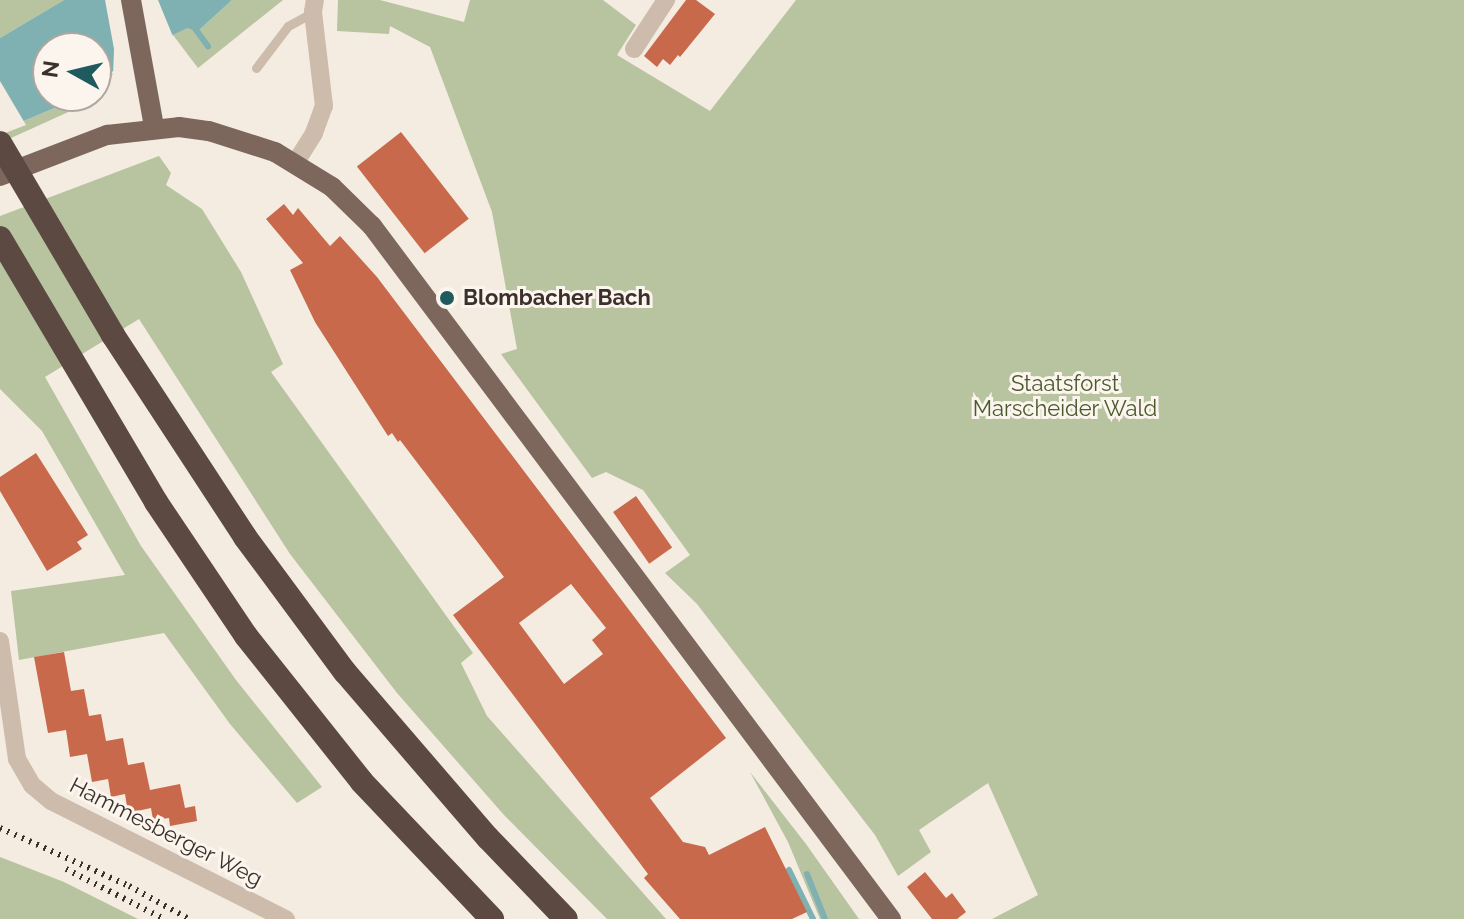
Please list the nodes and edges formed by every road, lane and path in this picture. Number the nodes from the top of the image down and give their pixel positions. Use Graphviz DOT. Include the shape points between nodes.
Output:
graph roads {
  1 [pos="131,0"];
  2 [pos="666,0"];
  3 [pos="314,6"];
  4 [pos="634,49"];
  5 [pos="256,68"];
  6 [pos="154,127"];
  7 [pos="0,143"];
  8 [pos="296,162"];
  9 [pos="0,176"];
  10 [pos="0,238"];
  11 [pos="0,641"];
  12 [pos="286,919"];
  13 [pos="492,919"];
  14 [pos="566,919"];
  15 [pos="891,919"];
  1 -- 6 [label="main road"];
  2 -- 4 [label="street"];
  3 -- 5 [label="lane" via="288,26"];
  3 -- 8 [label="street" via="324,106"];
  6 -- 8 [label="main road" via="209,131"];
  6 -- 9 [label="main road" via="107,135"];
  7 -- 14 [label="highway, bridge" via="113,335 218,498 345,672 478,827"];
  8 -- 15 [label="main road" via="332,187 372,226"];
  10 -- 13 [label="highway" via="164,515 246,636 362,782"];
  11 -- 12 [label="street, Hammesberger Weg" via="17,759 32,785 51,801"];
}
